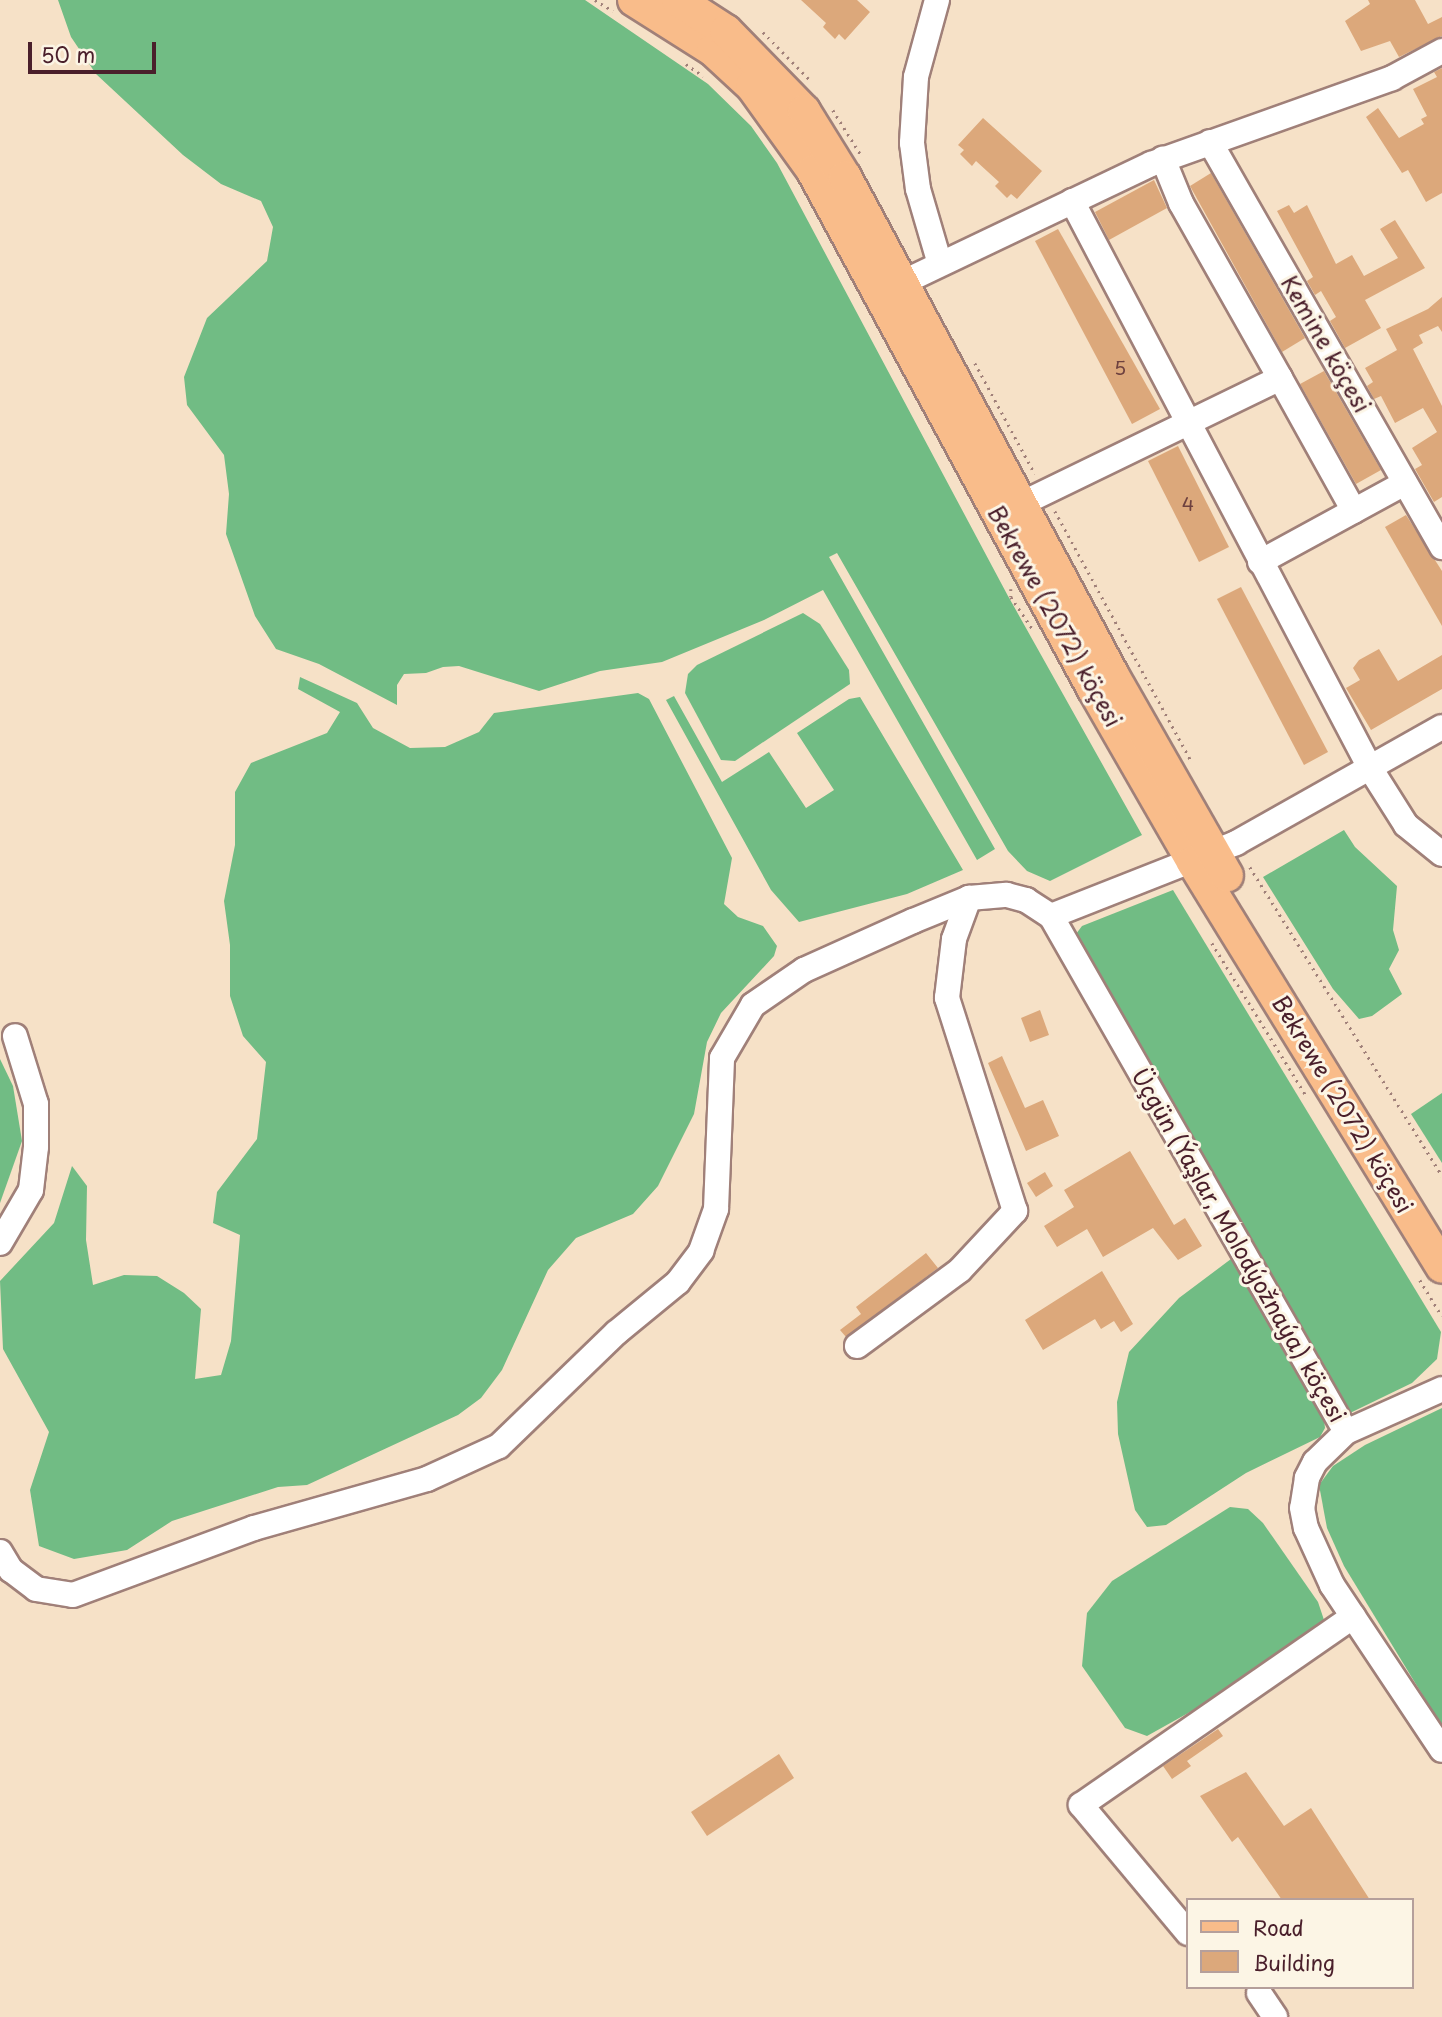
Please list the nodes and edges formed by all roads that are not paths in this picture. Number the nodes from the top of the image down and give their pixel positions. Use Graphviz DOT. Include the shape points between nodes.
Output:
graph roads {
  1 [pos="634,0"];
  2 [pos="678,0"];
  3 [pos="937,0"];
  4 [pos="1442,51"];
  5 [pos="1210,142"];
  6 [pos="1163,159"];
  7 [pos="1072,201"];
  8 [pos="940,264"];
  9 [pos="890,288"];
  10 [pos="1280,378"];
  11 [pos="1189,421"];
  12 [pos="1405,483"];
  13 [pos="1033,498"];
  14 [pos="1354,511"];
  15 [pos="1442,547"];
  16 [pos="1260,562"];
  17 [pos="1442,727"];
  18 [pos="1370,768"];
  19 [pos="1214,853"];
  20 [pos="1442,855"];
  21 [pos="969,898"];
  22 [pos="1051,916"];
  23 [pos="15,1036"];
  24 [pos="1442,1226"];
  25 [pos="0,1243"];
  26 [pos="1442,1266"];
  27 [pos="856,1346"];
  28 [pos="1442,1389"];
  29 [pos="1346,1432"];
  30 [pos="0,1552"];
  31 [pos="7,1578"];
  32 [pos="1353,1617"];
  33 [pos="1442,1750"];
  34 [pos="1186,1931"];
  35 [pos="1259,1993"];
  36 [pos="1275,2017"];
  1 -- 9 [label="main road, Bekrewe (2072) köçesi" via="713,50 752,86"];
  2 -- 9 [label="main road, Bekrewe (2072) köçesi" via="726,31 804,111"];
  3 -- 8 [label="street" via="916,76 912,143 918,190"];
  4 -- 5 [label="street" via="1392,78"];
  5 -- 6 [label="street"];
  5 -- 12 [label="street, Kemine köçesi"];
  6 -- 7 [label="street"];
  6 -- 10 [label="street" via="1181,203"];
  7 -- 8 [label="street"];
  7 -- 11 [label="street"];
  8 -- 9 [label="street"];
  9 -- 13 [label="main road, Bekrewe (2072) köçesi"];
  9 -- 19 [label="main road, Bekrewe (2072) köçesi"];
  10 -- 11 [label="street"];
  10 -- 14 [label="street"];
  11 -- 13 [label="street"];
  11 -- 16 [label="street"];
  12 -- 14 [label="street"];
  12 -- 15 [label="street, Kemine köçesi"];
  13 -- 19 [label="main road, Bekrewe (2072) köçesi"];
  14 -- 16 [label="street"];
  16 -- 18 [label="street"];
  17 -- 18 [label="street"];
  18 -- 19 [label="street"];
  18 -- 20 [label="street" via="1406,825"];
  19 -- 22 [label="street"];
  19 -- 24 [label="main road, Bekrewe (2072) köçesi"];
  19 -- 26 [label="main road, Bekrewe (2072) köçesi"];
  21 -- 22 [label="street" via="1007,895 1036,904"];
  21 -- 27 [label="street" via="954,939 947,998 1015,1211 960,1270"];
  21 -- 31 [label="street" via="804,970 753,1005 722,1058 716,1209 701,1251 678,1282 616,1333 499,1446 427,1479 254,1528 73,1595 50,1594"];
  22 -- 29 [label="street, Üçgün (Ýaşlar, Molodýožnaýa) köçesi"];
  23 -- 25 [label="street" via="36,1104 36,1147 31,1190"];
  28 -- 29 [label="street"];
  29 -- 32 [label="street, Üçgün (Ýaşlar, Molodýožnaýa) köçesi" via="1315,1462 1302,1508 1314,1553"];
  30 -- 31 [label="street"];
  32 -- 33 [label="street, Üçgün (Ýaşlar, Molodýožnaýa) köçesi"];
  32 -- 34 [label="street" via="1081,1805"];
  35 -- 36 [label="street"];
}
